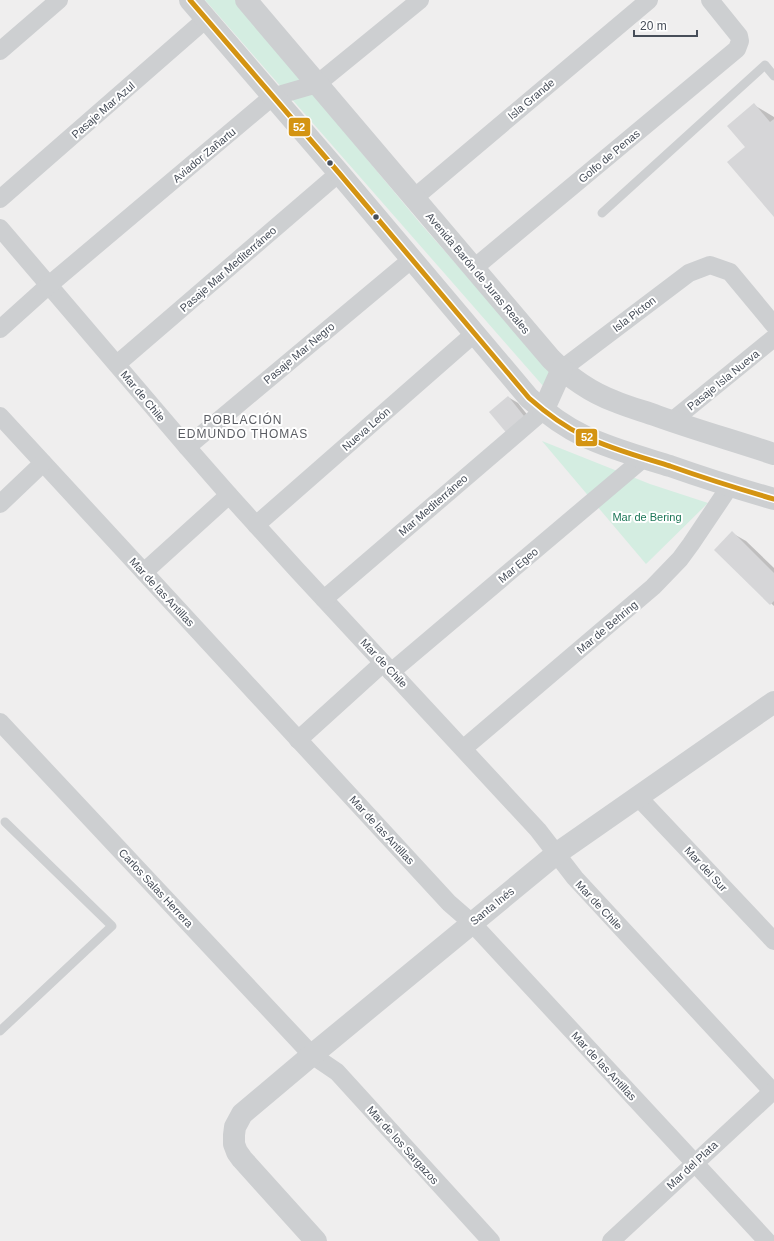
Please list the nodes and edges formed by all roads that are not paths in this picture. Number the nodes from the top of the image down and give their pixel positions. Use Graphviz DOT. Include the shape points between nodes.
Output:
graph roads {
  1 [pos="59,0"];
  2 [pos="190,0"];
  3 [pos="246,0"];
  4 [pos="420,0"];
  5 [pos="648,0"];
  6 [pos="710,0"];
  7 [pos="206,19"];
  8 [pos="0,50"];
  9 [pos="774,76"];
  10 [pos="318,84"];
  11 [pos="272,97"];
  12 [pos="339,174"];
  13 [pos="414,198"];
  14 [pos="0,199"];
  15 [pos="602,213"];
  16 [pos="0,228"];
  17 [pos="412,259"];
  18 [pos="474,268"];
  19 [pos="49,285"];
  20 [pos="774,325"];
  21 [pos="0,329"];
  22 [pos="475,333"];
  23 [pos="774,338"];
  24 [pos="116,364"];
  25 [pos="562,369"];
  26 [pos="543,410"];
  27 [pos="0,416"];
  28 [pos="672,421"];
  29 [pos="187,447"];
  30 [pos="774,454"];
  31 [pos="644,458"];
  32 [pos="43,463"];
  33 [pos="730,486"];
  34 [pos="229,495"];
  35 [pos="774,500"];
  36 [pos="0,504"];
  37 [pos="256,525"];
  38 [pos="144,572"];
  39 [pos="324,599"];
  40 [pos="387,667"];
  41 [pos="774,702"];
  42 [pos="0,722"];
  43 [pos="298,740"];
  44 [pos="464,748"];
  45 [pos="638,797"];
  46 [pos="6,822"];
  47 [pos="556,854"];
  48 [pos="472,923"];
  49 [pos="774,942"];
  50 [pos="0,1031"];
  51 [pos="312,1055"];
  52 [pos="774,1091"];
  53 [pos="695,1163"];
  54 [pos="620,1238"];
  55 [pos="316,1241"];
  56 [pos="490,1241"];
  57 [pos="767,1241"];
  1 -- 8 [label="street"];
  2 -- 7 [label="street"];
  3 -- 10 [label="street, Avenida Barón de Juras Reales"];
  4 -- 10 [label="street, Aviador Zañartu"];
  5 -- 13 [label="street, Isla Grande"];
  6 -- 18 [label="street, Golfo de Penas" via="739,36 737,49"];
  7 -- 11 [label="street"];
  7 -- 14 [label="street, Pasaje Mar Azul"];
  9 -- 15 [label="lane" via="765,65"];
  10 -- 11 [label="street, Aviador Zañartu"];
  10 -- 13 [label="street, Avenida Barón de Juras Reales"];
  11 -- 12 [label="street"];
  11 -- 19 [label="street, Aviador Zañartu"];
  12 -- 17 [label="street"];
  12 -- 24 [label="street, Pasaje Mar Mediterráneo"];
  13 -- 18 [label="street, Avenida Barón de Juras Reales"];
  16 -- 19 [label="street, Mar de Chile"];
  17 -- 22 [label="street"];
  17 -- 29 [label="street, Pasaje Mar Negro"];
  18 -- 25 [label="street, Avenida Barón de Juras Reales"];
  19 -- 21 [label="street, Aviador Zañartu"];
  19 -- 24 [label="street, Mar de Chile"];
  20 -- 25 [label="street, Isla Picton" via="730,272 710,265 689,273"];
  22 -- 26 [label="street" via="529,398"];
  22 -- 37 [label="street, Nueva León"];
  23 -- 28 [label="street, Pasaje Isla Nueva"];
  24 -- 29 [label="street, Mar de Chile"];
  25 -- 26 [label="street"];
  25 -- 28 [label="street, Avenida Barón de Juras Reales" via="598,394"];
  26 -- 31 [label="street" via="584,436"];
  26 -- 39 [label="street, Mar Mediterráneo"];
  27 -- 32 [label="street, Mar de las Antillas"];
  28 -- 30 [label="street, Avenida Barón de Juras Reales"];
  29 -- 34 [label="street, Mar de Chile"];
  31 -- 33 [label="street"];
  31 -- 40 [label="street, Mar Egeo"];
  32 -- 36 [label="street"];
  32 -- 38 [label="street, Mar de las Antillas"];
  33 -- 35 [label="street"];
  33 -- 44 [label="street, Mar de Behring" via="692,544 653,587"];
  34 -- 37 [label="street, Mar de Chile"];
  34 -- 38 [label="street"];
  37 -- 39 [label="street, Mar de Chile"];
  38 -- 43 [label="street, Mar de las Antillas"];
  39 -- 40 [label="street, Mar de Chile"];
  40 -- 43 [label="street, Mar Egeo"];
  40 -- 44 [label="street, Mar de Chile"];
  41 -- 45 [label="street, Santa Inés"];
  42 -- 51 [label="street, Carlos Salas Herrera"];
  43 -- 48 [label="street, Mar de las Antillas" via="449,903"];
  44 -- 47 [label="street, Mar de Chile" via="538,830"];
  45 -- 47 [label="street, Santa Inés"];
  45 -- 49 [label="street, Mar del Sur"];
  46 -- 50 [label="lane" via="112,926"];
  47 -- 48 [label="street, Santa Inés"];
  47 -- 52 [label="street, Mar de Chile" via="575,878"];
  48 -- 51 [label="street, Santa Inés"];
  48 -- 53 [label="street, Mar de las Antillas"];
  51 -- 55 [label="street, Santa Inés" via="242,1114 234,1135 235,1148 242,1159"];
  51 -- 56 [label="street, Mar de los Sargazos" via="337,1072"];
  52 -- 53 [label="street, Mar del Plata"];
  53 -- 54 [label="street, Mar del Plata"];
  53 -- 57 [label="street, Mar de las Antillas"];
}
